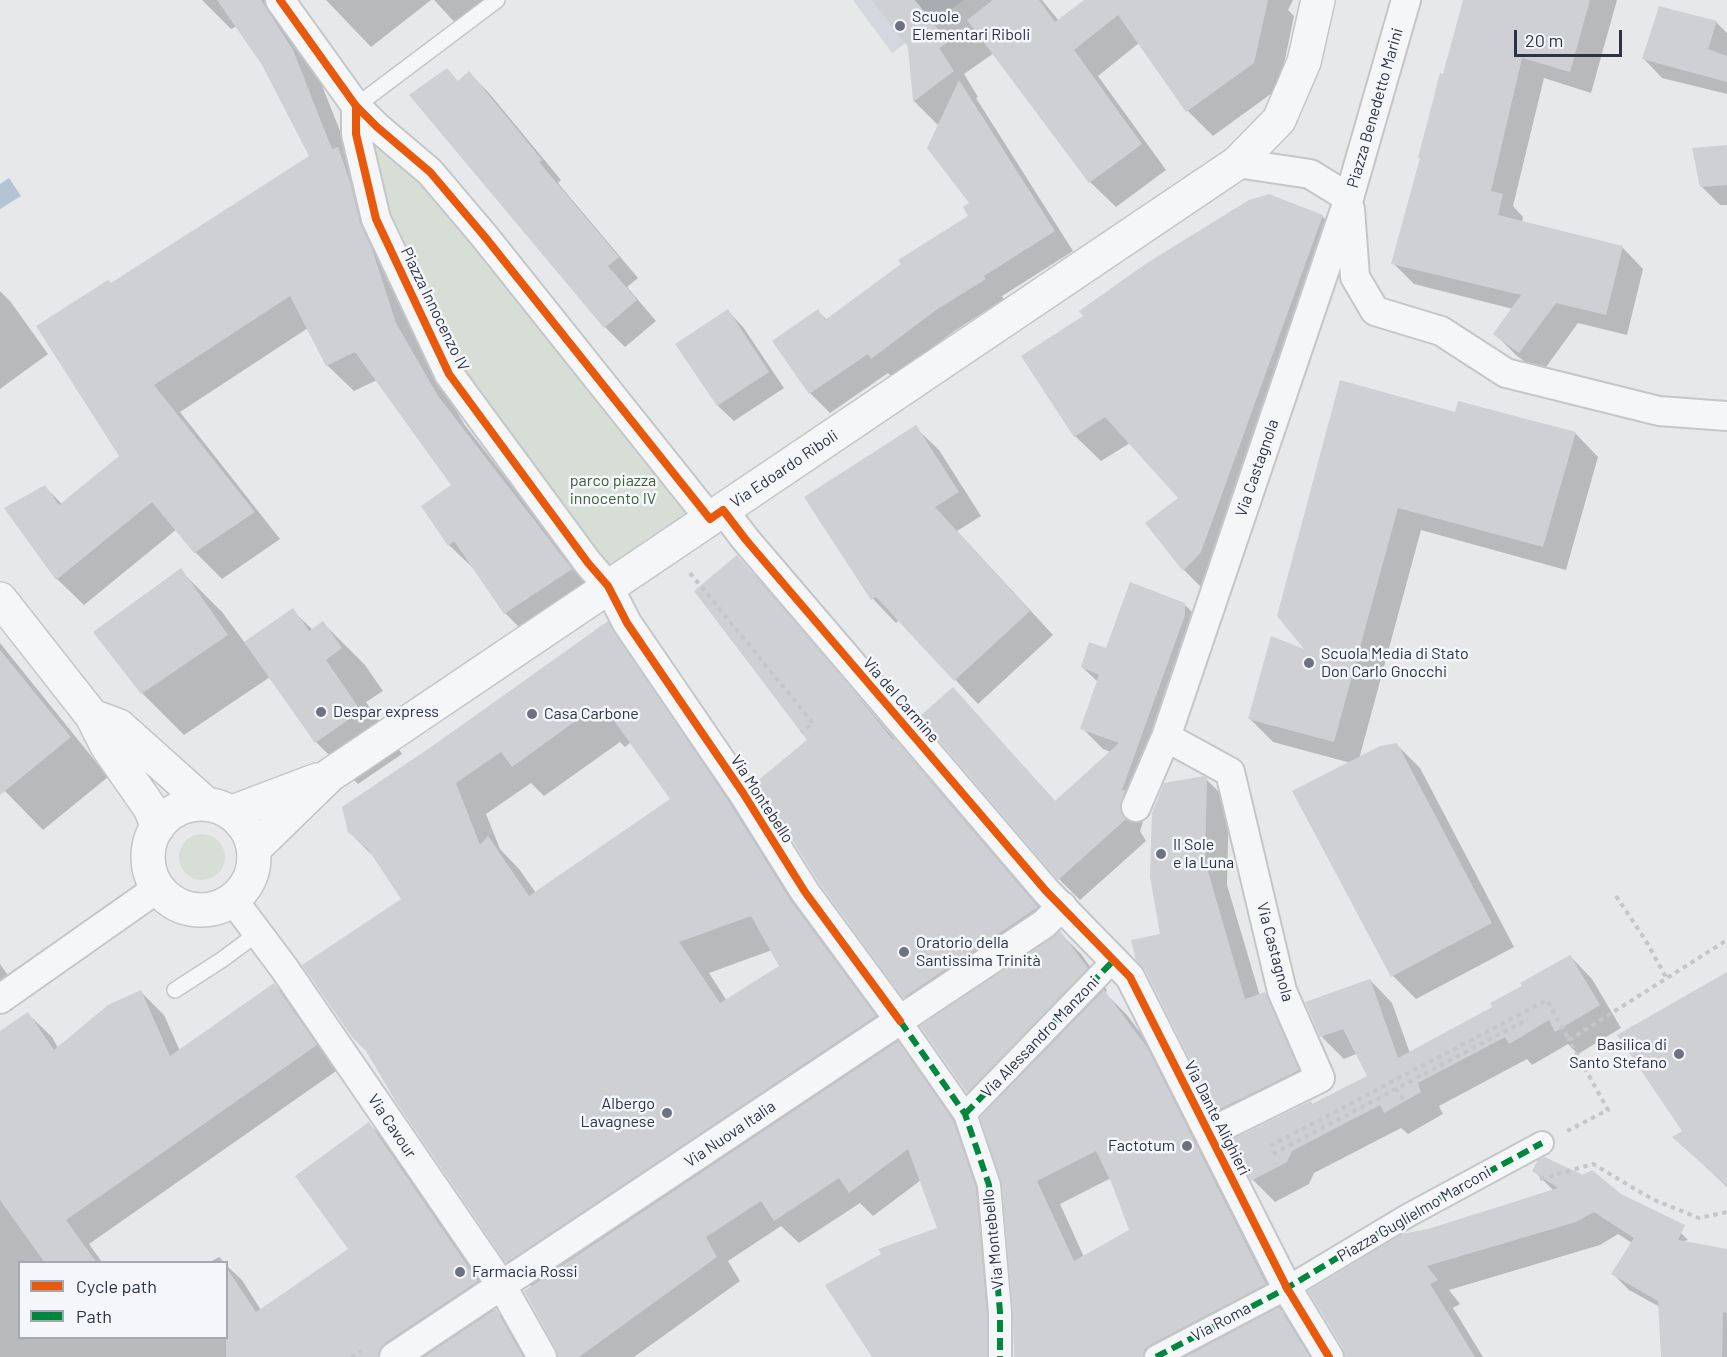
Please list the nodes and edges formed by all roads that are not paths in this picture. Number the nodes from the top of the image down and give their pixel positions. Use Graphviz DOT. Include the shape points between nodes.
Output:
graph roads {
  1 [pos="280,0"];
  2 [pos="497,0"];
  3 [pos="1318,0"];
  4 [pos="1406,0"];
  5 [pos="356,106"];
  6 [pos="1237,163"];
  7 [pos="1349,198"];
  8 [pos="1727,416"];
  9 [pos="716,514"];
  10 [pos="608,586"];
  11 [pos="0,599"];
  12 [pos="92,716"];
  13 [pos="1166,737"];
  14 [pos="330,775"];
  15 [pos="1136,807"];
  16 [pos="218,809"];
  17 [pos="158,827"];
  18 [pos="254,849"];
  19 [pos="158,888"];
  20 [pos="233,900"];
  21 [pos="1062,906"];
  22 [pos="258,933"];
  23 [pos="1114,960"];
  24 [pos="175,990"];
  25 [pos="0,999"];
  26 [pos="900,1021"];
  27 [pos="965,1113"];
  28 [pos="1209,1133"];
  29 [pos="1542,1143"];
  30 [pos="502,1286"];
  31 [pos="1287,1288"];
  32 [pos="394,1357"];
  33 [pos="542,1357"];
  34 [pos="1000,1357"];
  35 [pos="1156,1357"];
  36 [pos="1329,1357"];
  1 -- 5 [label="street, Via del Carmine"];
  2 -- 5 [label="lane"];
  3 -- 6 [label="street" via="1304,62 1279,120"];
  4 -- 7 [label="street, Piazza Benedetto Marini"];
  5 -- 9 [label="street, Via del Carmine" via="430,172"];
  5 -- 10 [label="street, Piazza Innocenzo IV" via="356,134 376,219 449,374"];
  6 -- 7 [label="street, Piazza Benedetto Marini" via="1310,174"];
  6 -- 9 [label="street, Via Edoardo Riboli"];
  7 -- 8 [label="street" via="1355,277 1375,311 1441,331 1506,373 1659,411"];
  7 -- 13 [label="street, Via Castagnola"];
  9 -- 10 [label="street, Via Edoardo Riboli"];
  9 -- 21 [label="street, Via del Carmine" via="746,540"];
  10 -- 14 [label="street, Via Edoardo Riboli"];
  10 -- 26 [label="street, Via Montebello" via="627,623 743,792 805,892"];
  11 -- 12 [label="street"];
  12 -- 16 [label="street" via="119,726"];
  12 -- 17 [label="street"];
  13 -- 15 [label="street, Via Castagnola"];
  13 -- 28 [label="street, Via Castagnola" via="1230,772 1282,991 1320,1078"];
  14 -- 16 [label="street, Via Edoardo Riboli"];
  14 -- 18 [label="street, Via Edoardo Riboli"];
  16 -- 17 [label="street" via="191,805 172,812"];
  16 -- 18 [label="street" via="248,831"];
  17 -- 19 [label="street" via="149,848 149,869"];
  18 -- 20 [label="street" via="254,868 247,886"];
  19 -- 20 [label="street" via="173,903 193,910 214,909"];
  19 -- 25 [label="street"];
  20 -- 22 [label="street, Via Cavour"];
  21 -- 23 [label="street, Via Dante Alighieri"];
  21 -- 26 [label="street, Via Nuova Italia" via="1044,924"];
  22 -- 24 [label="lane"];
  22 -- 30 [label="street, Via Cavour"];
  23 -- 27 [label="street, Via Alessandro Manzoni"];
  23 -- 28 [label="street, Via Dante Alighieri" via="1130,977"];
  26 -- 27 [label="street, Via Montebello"];
  26 -- 30 [label="street, Via Nuova Italia"];
  27 -- 34 [label="street, Via Montebello" via="989,1185"];
  28 -- 31 [label="street, Via Dante Alighieri"];
  29 -- 31 [label="street, Piazza Guglielmo Marconi" via="1407,1216"];
  30 -- 32 [label="street, Via Nuova Italia"];
  30 -- 33 [label="street, Via Cavour"];
  31 -- 35 [label="street, Via Roma"];
  31 -- 36 [label="street, Via Dante Alighieri"];
}
